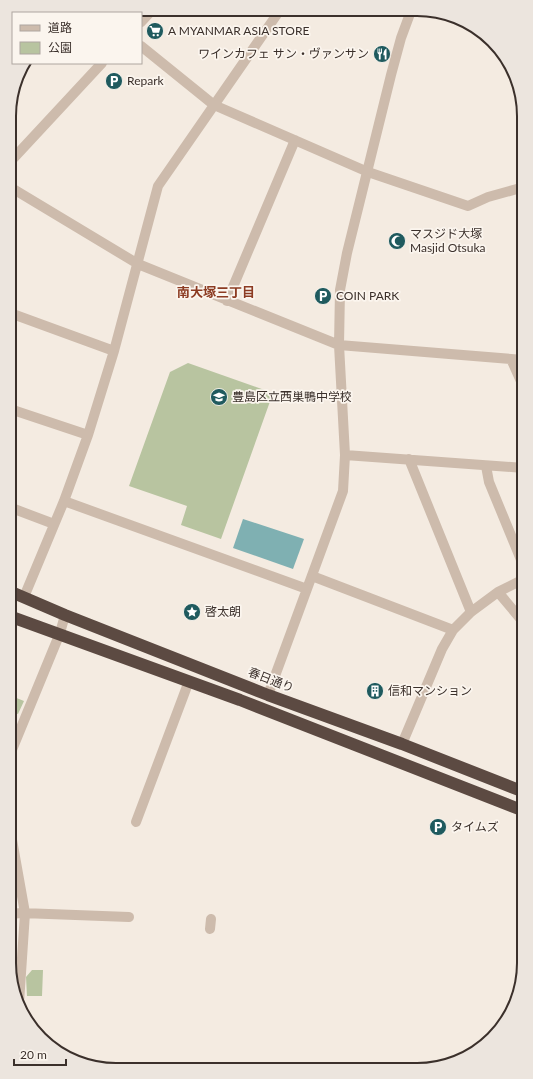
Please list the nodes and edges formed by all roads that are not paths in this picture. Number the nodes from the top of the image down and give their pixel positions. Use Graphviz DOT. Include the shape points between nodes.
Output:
graph roads {
  1 [pos="276,16"];
  2 [pos="409,16"];
  3 [pos="142,47"];
  4 [pos="101,64"];
  5 [pos="214,105"];
  6 [pos="295,140"];
  7 [pos="16,156"];
  8 [pos="368,172"];
  9 [pos="517,189"];
  10 [pos="16,191"];
  11 [pos="138,264"];
  12 [pos="227,301"];
  13 [pos="16,315"];
  14 [pos="339,345"];
  15 [pos="114,352"];
  16 [pos="512,359"];
  17 [pos="517,359"];
  18 [pos="517,371"];
  19 [pos="16,411"];
  20 [pos="88,435"];
  21 [pos="346,455"];
  22 [pos="409,459"];
  23 [pos="486,466"];
  24 [pos="517,468"];
  25 [pos="64,500"];
  26 [pos="16,509"];
  27 [pos="54,524"];
  28 [pos="517,550"];
  29 [pos="312,576"];
  30 [pos="517,582"];
  31 [pos="307,589"];
  32 [pos="498,592"];
  33 [pos="16,594"];
  34 [pos="24,597"];
  35 [pos="471,612"];
  36 [pos="66,615"];
  37 [pos="517,615"];
  38 [pos="16,618"];
  39 [pos="453,630"];
  40 [pos="60,633"];
  41 [pos="189,681"];
  42 [pos="268,695"];
  43 [pos="16,740"];
  44 [pos="402,744"];
  45 [pos="517,789"];
  46 [pos="517,808"];
  47 [pos="136,822"];
  48 [pos="16,862"];
  49 [pos="25,913"];
  50 [pos="16,914"];
  51 [pos="129,917"];
  52 [pos="20,990"];
  1 -- 5 [label="street"];
  2 -- 8 [label="street" via="391,75"];
  3 -- 5 [label="street"];
  4 -- 7 [label="street"];
  5 -- 6 [label="street"];
  5 -- 11 [label="street" via="158,186"];
  6 -- 8 [label="street"];
  6 -- 12 [label="street"];
  8 -- 9 [label="street" via="468,206"];
  8 -- 14 [label="street" via="340,290"];
  10 -- 11 [label="street"];
  11 -- 12 [label="street"];
  11 -- 15 [label="street"];
  12 -- 14 [label="street"];
  13 -- 15 [label="street"];
  14 -- 16 [label="street"];
  14 -- 21 [label="street"];
  15 -- 20 [label="street"];
  16 -- 17 [label="street"];
  16 -- 18 [label="street"];
  19 -- 20 [label="street"];
  20 -- 25 [label="street"];
  21 -- 22 [label="street"];
  21 -- 29 [label="street" via="343,491"];
  22 -- 23 [label="street"];
  22 -- 35 [label="street"];
  23 -- 24 [label="street"];
  23 -- 28 [label="street" via="489,482"];
  25 -- 27 [label="street"];
  25 -- 31 [label="street"];
  26 -- 27 [label="street"];
  27 -- 34 [label="street"];
  29 -- 31 [label="street"];
  29 -- 39 [label="street"];
  30 -- 32 [label="street"];
  31 -- 42 [label="street"];
  32 -- 35 [label="street"];
  32 -- 37 [label="street"];
  33 -- 34 [label="highway, 春日通り"];
  34 -- 36 [label="highway, 春日通り"];
  35 -- 39 [label="street"];
  36 -- 40 [label="street"];
  36 -- 42 [label="highway, 春日通り"];
  38 -- 40 [label="highway"];
  39 -- 44 [label="street" via="442,649"];
  40 -- 41 [label="highway"];
  40 -- 43 [label="street"];
  41 -- 46 [label="highway"];
  41 -- 47 [label="street"];
  42 -- 44 [label="highway, 春日通り"];
  44 -- 45 [label="highway, 春日通り"];
  48 -- 49 [label="street"];
  49 -- 50 [label="street"];
  49 -- 51 [label="street"];
  49 -- 52 [label="street"];
}
